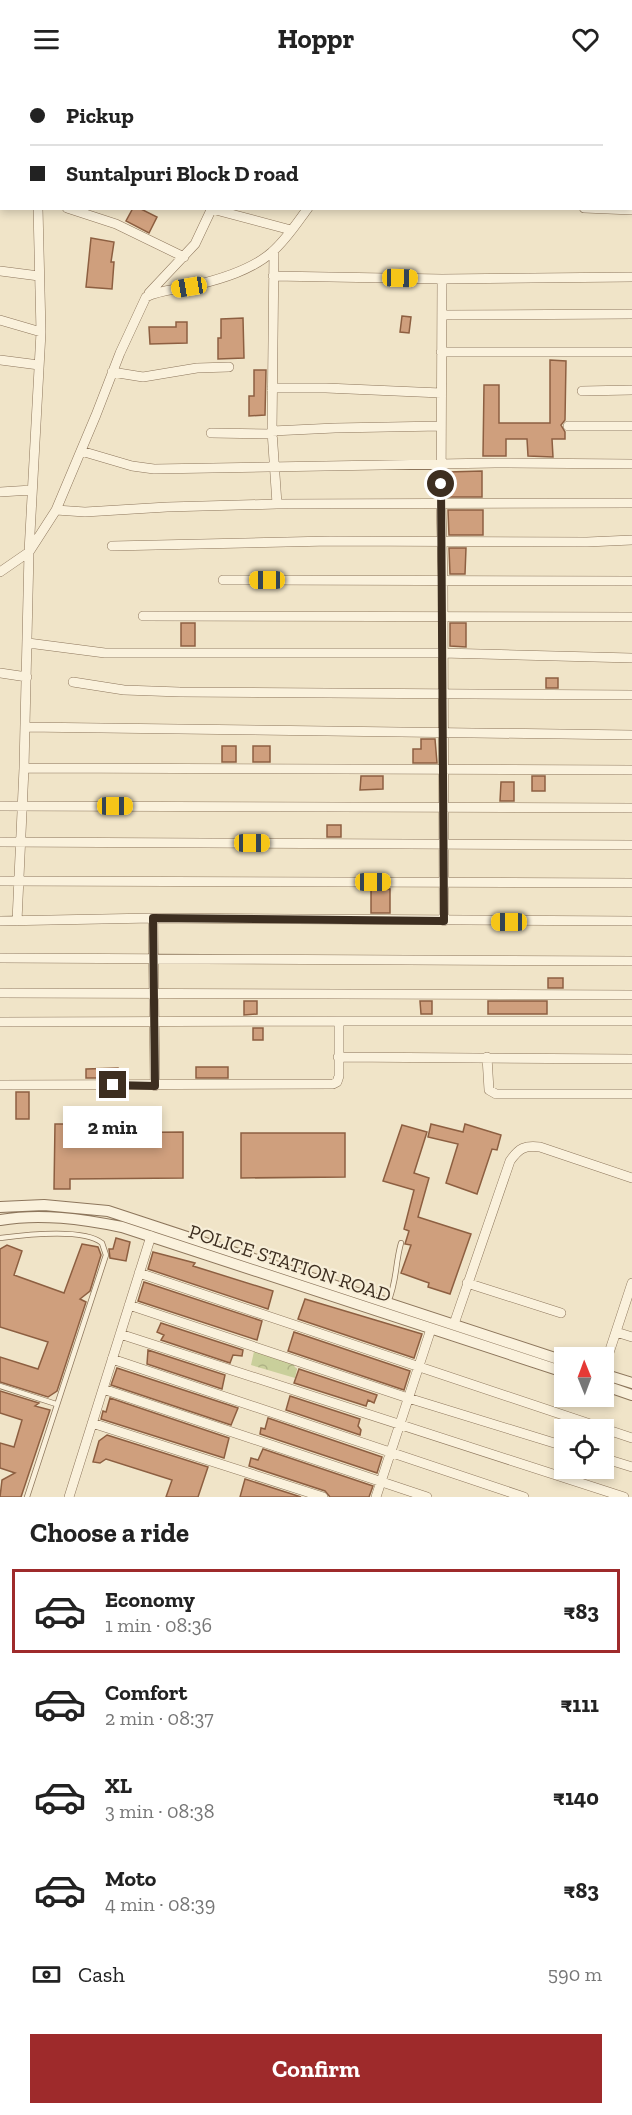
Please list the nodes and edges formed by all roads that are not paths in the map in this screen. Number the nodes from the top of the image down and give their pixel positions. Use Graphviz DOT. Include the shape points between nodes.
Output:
graph roads {
  1 [pos="38,210"];
  2 [pos="73,210"];
  3 [pos="212,210"];
  4 [pos="216,210"];
  5 [pos="306,210"];
  6 [pos="291,230"];
  7 [pos="274,251"];
  8 [pos="184,257"];
  9 [pos="0,271"];
  10 [pos="39,276"];
  11 [pos="273,276"];
  12 [pos="632,277"];
  13 [pos="442,279"];
  14 [pos="146,297"];
  15 [pos="632,314"];
  16 [pos="442,315"];
  17 [pos="0,321"];
  18 [pos="41,332"];
  19 [pos="632,351"];
  20 [pos="441,352"];
  21 [pos="0,360"];
  22 [pos="39,366"];
  23 [pos="229,368"];
  24 [pos="112,372"];
  25 [pos="273,388"];
  26 [pos="632,390"];
  27 [pos="582,391"];
  28 [pos="441,393"];
  29 [pos="441,426"];
  30 [pos="568,426"];
  31 [pos="632,426"];
  32 [pos="211,433"];
  33 [pos="272,433"];
  34 [pos="81,452"];
  35 [pos="632,464"];
  36 [pos="441,465"];
  37 [pos="275,468"];
  38 [pos="32,490"];
  39 [pos="0,492"];
  40 [pos="632,503"];
  41 [pos="277,504"];
  42 [pos="441,504"];
  43 [pos="56,510"];
  44 [pos="632,540"];
  45 [pos="442,542"];
  46 [pos="112,546"];
  47 [pos="29,552"];
  48 [pos="0,572"];
  49 [pos="223,580"];
  50 [pos="443,580"];
  51 [pos="632,580"];
  52 [pos="143,616"];
  53 [pos="443,617"];
  54 [pos="632,617"];
  55 [pos="28,642"];
  56 [pos="442,653"];
  57 [pos="632,658"];
  58 [pos="0,673"];
  59 [pos="27,677"];
  60 [pos="73,682"];
  61 [pos="443,694"];
  62 [pos="632,695"];
  63 [pos="25,727"];
  64 [pos="444,732"];
  65 [pos="632,735"];
  66 [pos="24,768"];
  67 [pos="443,770"];
  68 [pos="632,770"];
  69 [pos="0,806"];
  70 [pos="22,806"];
  71 [pos="443,807"];
  72 [pos="632,808"];
  73 [pos="0,842"];
  74 [pos="21,842"];
  75 [pos="444,843"];
  76 [pos="632,845"];
  77 [pos="0,881"];
  78 [pos="19,881"];
  79 [pos="444,882"];
  80 [pos="632,883"];
  81 [pos="153,918"];
  82 [pos="0,921"];
  83 [pos="17,921"];
  84 [pos="444,921"];
  85 [pos="632,921"];
  86 [pos="0,958"];
  87 [pos="154,959"];
  88 [pos="632,961"];
  89 [pos="0,993"];
  90 [pos="154,994"];
  91 [pos="632,995"];
  92 [pos="339,1021"];
  93 [pos="632,1021"];
  94 [pos="0,1022"];
  95 [pos="154,1022"];
  96 [pos="338,1057"];
  97 [pos="487,1057"];
  98 [pos="632,1059"];
  99 [pos="0,1085"];
  100 [pos="155,1086"];
  101 [pos="632,1094"];
  102 [pos="632,1178"];
  103 [pos="0,1208"];
  104 [pos="0,1220"];
  105 [pos="150,1236"];
  106 [pos="0,1238"];
  107 [pos="401,1243"];
  108 [pos="139,1274"];
  109 [pos="467,1283"];
  110 [pos="632,1283"];
  111 [pos="388,1302"];
  112 [pos="129,1305"];
  113 [pos="628,1306"];
  114 [pos="561,1313"];
  115 [pos="453,1324"];
  116 [pos="431,1329"];
  117 [pos="616,1332"];
  118 [pos="120,1334"];
  119 [pos="632,1337"];
  120 [pos="611,1347"];
  121 [pos="554,1358"];
  122 [pos="112,1359"];
  123 [pos="418,1367"];
  124 [pos="554,1369"];
  125 [pos="614,1376"];
  126 [pos="632,1383"];
  127 [pos="0,1386"];
  128 [pos="103,1389"];
  129 [pos="614,1389"];
  130 [pos="632,1395"];
  131 [pos="408,1398"];
  132 [pos="56,1404"];
  133 [pos="92,1423"];
  134 [pos="399,1426"];
  135 [pos="632,1438"];
  136 [pos="554,1443"];
  137 [pos="391,1453"];
  138 [pos="614,1461"];
  139 [pos="632,1467"];
  140 [pos="381,1483"];
  141 [pos="27,1497"];
  142 [pos="69,1497"];
  143 [pos="323,1497"];
  144 [pos="376,1497"];
  145 [pos="427,1497"];
  146 [pos="524,1497"];
  147 [pos="624,1497"];
  1 -- 10 [label="street"];
  2 -- 8 [label="street" via="116,224"];
  3 -- 8 [label="street"];
  4 -- 6 [label="street"];
  5 -- 6 [label="street"];
  6 -- 7 [label="street"];
  7 -- 11 [label="street"];
  7 -- 14 [label="street" via="234,273"];
  8 -- 14 [label="street"];
  9 -- 10 [label="street"];
  10 -- 18 [label="street"];
  11 -- 13 [label="street"];
  11 -- 25 [label="street"];
  12 -- 13 [label="street"];
  13 -- 16 [label="street"];
  14 -- 24 [label="street"];
  15 -- 16 [label="street"];
  16 -- 20 [label="street"];
  17 -- 18 [label="street"];
  18 -- 22 [label="street"];
  19 -- 20 [label="street"];
  20 -- 28 [label="street"];
  21 -- 22 [label="street"];
  22 -- 38 [label="street"];
  23 -- 24 [label="street" via="197,368 143,377"];
  24 -- 34 [label="street"];
  25 -- 28 [label="street"];
  25 -- 33 [label="street"];
  26 -- 27 [label="street"];
  28 -- 29 [label="street"];
  29 -- 33 [label="street"];
  29 -- 36 [label="street"];
  30 -- 31 [label="street"];
  32 -- 33 [label="street"];
  33 -- 37 [label="street"];
  34 -- 37 [label="street" via="154,469"];
  34 -- 43 [label="street"];
  35 -- 36 [label="street"];
  36 -- 37 [label="street"];
  36 -- 42 [label="street"];
  37 -- 41 [label="street"];
  38 -- 39 [label="street"];
  38 -- 47 [label="street"];
  40 -- 42 [label="street"];
  41 -- 42 [label="street"];
  41 -- 43 [label="street"];
  42 -- 45 [label="street"];
  43 -- 47 [label="street"];
  44 -- 45 [label="street"];
  45 -- 46 [label="street"];
  45 -- 50 [label="street"];
  47 -- 48 [label="street"];
  47 -- 55 [label="street"];
  49 -- 50 [label="street"];
  50 -- 51 [label="street"];
  50 -- 53 [label="street"];
  52 -- 53 [label="street"];
  53 -- 54 [label="street"];
  53 -- 56 [label="street"];
  55 -- 56 [label="street" via="116,653"];
  55 -- 59 [label="street"];
  56 -- 57 [label="street"];
  56 -- 61 [label="street"];
  58 -- 59 [label="street"];
  59 -- 63 [label="street"];
  60 -- 61 [label="street" via="124,690 180,692"];
  61 -- 62 [label="street"];
  61 -- 64 [label="street"];
  63 -- 64 [label="street"];
  63 -- 66 [label="street"];
  64 -- 65 [label="street"];
  64 -- 67 [label="street"];
  66 -- 67 [label="street"];
  66 -- 70 [label="street"];
  67 -- 68 [label="street"];
  67 -- 71 [label="street"];
  69 -- 70 [label="street"];
  70 -- 71 [label="street"];
  70 -- 74 [label="street"];
  71 -- 72 [label="street"];
  71 -- 75 [label="street"];
  73 -- 74 [label="street"];
  74 -- 75 [label="street"];
  74 -- 78 [label="street"];
  75 -- 76 [label="street"];
  75 -- 79 [label="street"];
  77 -- 78 [label="street"];
  78 -- 79 [label="street"];
  78 -- 83 [label="street"];
  79 -- 80 [label="street"];
  79 -- 84 [label="street"];
  81 -- 83 [label="street"];
  81 -- 84 [label="street"];
  81 -- 87 [label="street"];
  82 -- 83 [label="street"];
  84 -- 85 [label="street"];
  86 -- 87 [label="street"];
  87 -- 88 [label="street"];
  87 -- 90 [label="street"];
  89 -- 90 [label="street"];
  90 -- 91 [label="street"];
  90 -- 95 [label="street"];
  92 -- 93 [label="street"];
  92 -- 95 [label="street"];
  92 -- 96 [label="street"];
  94 -- 95 [label="street"];
  95 -- 100 [label="street"];
  96 -- 97 [label="street"];
  96 -- 100 [label="street" via="339,1076 333,1084"];
  97 -- 98 [label="street"];
  97 -- 101 [label="street" via="489,1090 496,1094"];
  99 -- 100 [label="street"];
  102 -- 109 [label="street" via="540,1147 520,1148 510,1161"];
  103 -- 111 [label="street, POLICE STATION ROAD" via="44,1205 108,1211"];
  104 -- 105 [label="street, POLICE STATION ROAD" via="79,1219"];
  105 -- 108 [label="street"];
  105 -- 116 [label="street, POLICE STATION ROAD"];
  106 -- 132 [label="lane" via="70,1234 99,1240 104,1247 105,1261"];
  107 -- 111 [label="lane" via="395,1286"];
  108 -- 112 [label="street"];
  108 -- 123 [label="street"];
  109 -- 114 [label="street"];
  109 -- 115 [label="street"];
  110 -- 113 [label="street"];
  111 -- 115 [label="street, POLICE STATION ROAD"];
  112 -- 118 [label="street"];
  112 -- 131 [label="street"];
  113 -- 117 [label="street"];
  115 -- 121 [label="street, POLICE STATION ROAD"];
  116 -- 123 [label="street"];
  116 -- 124 [label="street, POLICE STATION ROAD"];
  117 -- 119 [label="street"];
  117 -- 120 [label="street"];
  118 -- 122 [label="street"];
  118 -- 134 [label="street"];
  122 -- 128 [label="street"];
  122 -- 137 [label="street"];
  123 -- 131 [label="street"];
  123 -- 135 [label="street"];
  125 -- 126 [label="street"];
  127 -- 132 [label="lane"];
  128 -- 133 [label="street"];
  128 -- 140 [label="street"];
  129 -- 130 [label="street"];
  131 -- 134 [label="street"];
  131 -- 136 [label="street"];
  132 -- 141 [label="lane"];
  133 -- 142 [label="street"];
  133 -- 143 [label="street"];
  134 -- 137 [label="street"];
  134 -- 147 [label="street"];
  137 -- 140 [label="street"];
  137 -- 146 [label="street"];
  138 -- 139 [label="street"];
  140 -- 144 [label="street"];
  140 -- 145 [label="street"];
}
